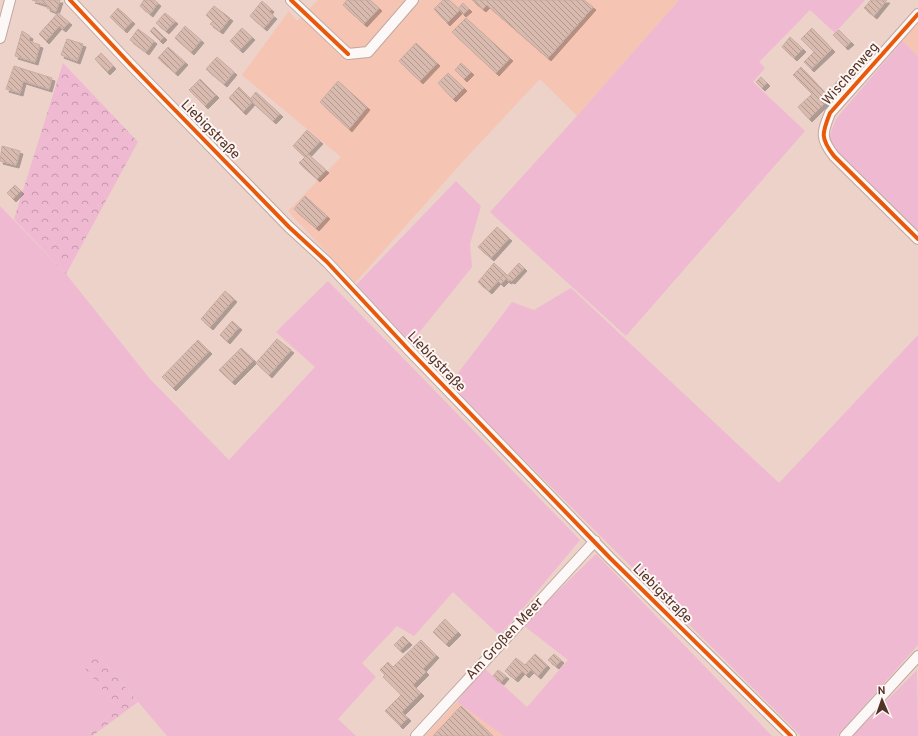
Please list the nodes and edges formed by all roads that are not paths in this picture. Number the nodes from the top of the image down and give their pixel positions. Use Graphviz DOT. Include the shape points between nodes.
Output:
graph roads {
  1 [pos="10,0"];
  2 [pos="70,0"];
  3 [pos="291,0"];
  4 [pos="413,0"];
  5 [pos="918,14"];
  6 [pos="0,38"];
  7 [pos="918,239"];
  8 [pos="595,541"];
  9 [pos="918,656"];
  10 [pos="416,736"];
  11 [pos="791,736"];
  12 [pos="845,736"];
  1 -- 6 [label="street"];
  2 -- 8 [label="street, Liebigstraße"];
  3 -- 4 [label="street" via="348,54 368,52"];
  5 -- 7 [label="street, Wischenweg" via="830,113 823,131 825,145 834,156"];
  8 -- 10 [label="street, Am Großen Meer"];
  8 -- 11 [label="street, Liebigstraße"];
  9 -- 12 [label="street"];
}
